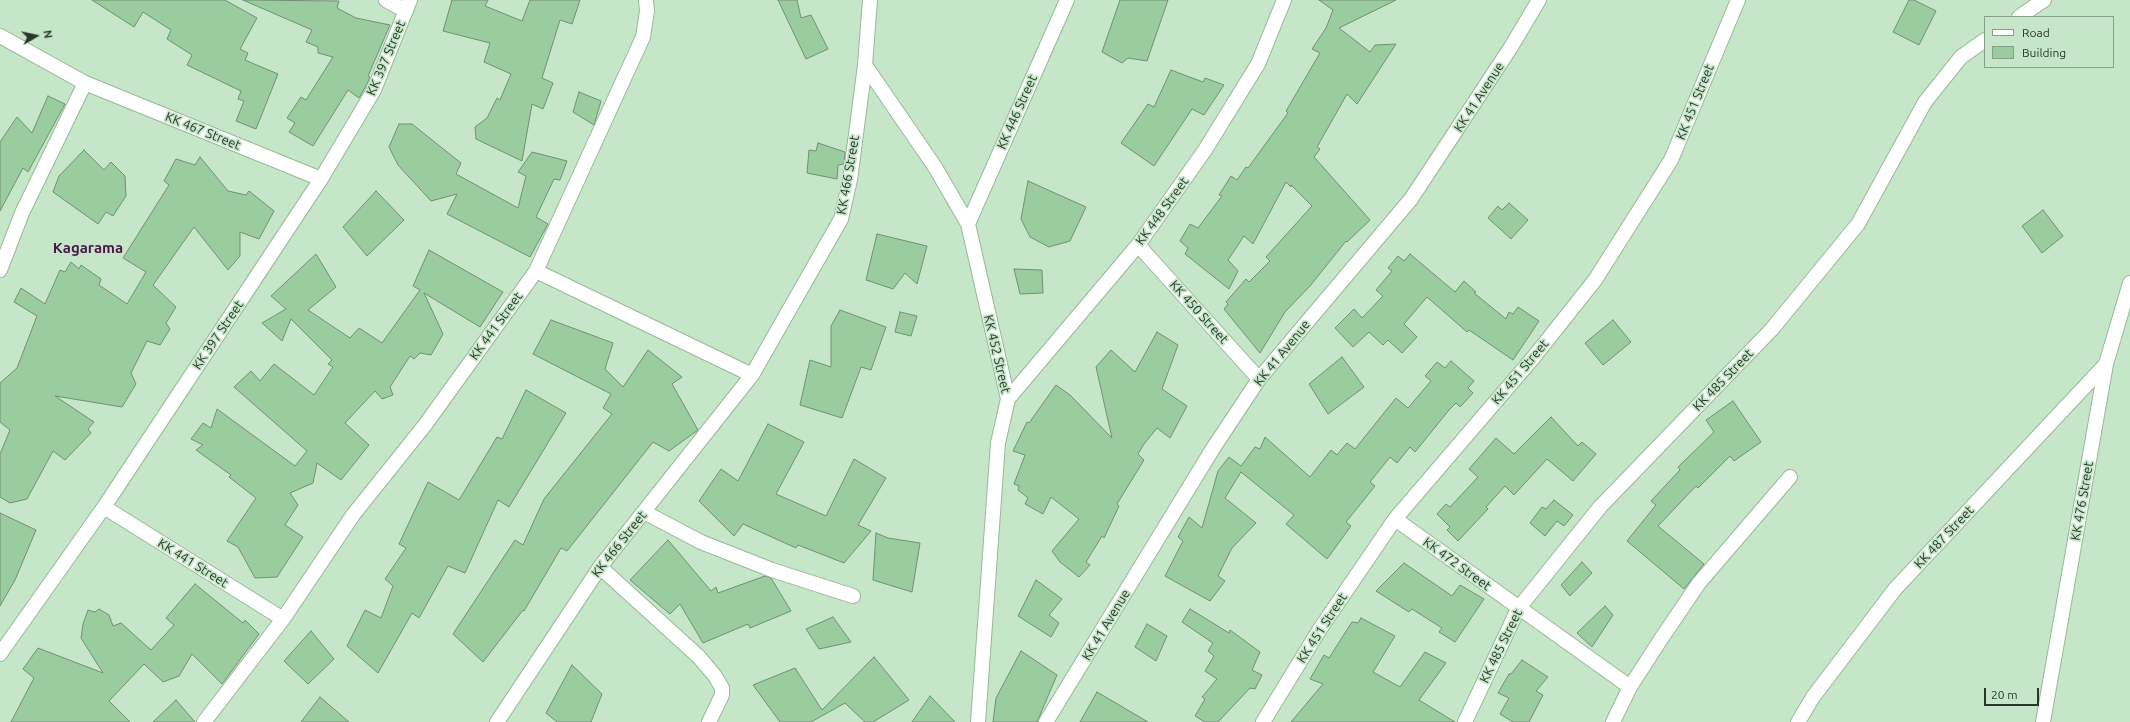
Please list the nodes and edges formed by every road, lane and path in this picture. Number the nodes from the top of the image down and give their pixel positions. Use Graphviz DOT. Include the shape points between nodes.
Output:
graph roads {
  1 [pos="386,0"];
  2 [pos="646,0"];
  3 [pos="870,0"];
  4 [pos="1066,0"];
  5 [pos="1284,0"];
  6 [pos="1539,0"];
  7 [pos="1738,0"];
  8 [pos="2044,0"];
  9 [pos="408,5"];
  10 [pos="2020,16"];
  11 [pos="0,36"];
  12 [pos="1984,41"];
  13 [pos="865,65"];
  14 [pos="85,83"];
  15 [pos="321,179"];
  16 [pos="968,224"];
  17 [pos="1138,245"];
  18 [pos="0,270"];
  19 [pos="536,271"];
  20 [pos="2130,283"];
  21 [pos="2106,364"];
  22 [pos="752,375"];
  23 [pos="1259,379"];
  24 [pos="1008,399"];
  25 [pos="1790,476"];
  26 [pos="104,507"];
  27 [pos="644,512"];
  28 [pos="1395,519"];
  29 [pos="600,567"];
  30 [pos="853,596"];
  31 [pos="1518,609"];
  32 [pos="282,619"];
  33 [pos="0,654"];
  34 [pos="1630,687"];
  35 [pos="204,722"];
  36 [pos="497,722"];
  37 [pos="709,722"];
  38 [pos="978,722"];
  39 [pos="1046,722"];
  40 [pos="1263,722"];
  41 [pos="1465,722"];
  42 [pos="1613,722"];
  43 [pos="1798,722"];
  44 [pos="2043,722"];
  1 -- 9 [label="street"];
  2 -- 19 [label="street, KK 441 Street" via="643,37"];
  3 -- 13 [label="street, KK 466 Street"];
  4 -- 16 [label="street, KK 446 Street"];
  5 -- 17 [label="street, KK 448 Street" via="1258,64 1206,150"];
  6 -- 23 [label="street, KK 41 Avenue" via="1499,66 1411,199"];
  7 -- 28 [label="street, KK 451 Street" via="1671,160 1595,280 1533,358"];
  8 -- 10 [label="street"];
  9 -- 15 [label="street, KK 397 Street" via="374,90"];
  11 -- 14 [label="street, KK 467 Street"];
  12 -- 31 [label="street, KK 485 Street" via="1960,57 1925,102 1858,224 1772,329 1600,507"];
  13 -- 16 [label="street, KK 452 Street" via="935,166"];
  13 -- 22 [label="street, KK 466 Street" via="850,180 841,219"];
  14 -- 15 [label="street, KK 467 Street"];
  14 -- 18 [label="street" via="22,213"];
  15 -- 26 [label="street, KK 397 Street"];
  16 -- 24 [label="street, KK 452 Street"];
  17 -- 23 [label="street, KK 450 Street"];
  17 -- 24 [label="street, KK 448 Street"];
  19 -- 22 [label="street"];
  19 -- 32 [label="street, KK 441 Street" via="425,425 353,515"];
  20 -- 21 [label="street, KK 476 Street"];
  21 -- 43 [label="street, KK 487 Street" via="1895,589 1813,697"];
  21 -- 44 [label="street, KK 476 Street"];
  22 -- 27 [label="street, KK 466 Street"];
  23 -- 39 [label="street, KK 41 Avenue" via="1212,450"];
  24 -- 38 [label="street, KK 452 Street" via="998,443"];
  25 -- 34 [label="street" via="1699,583"];
  26 -- 32 [label="street, KK 441 Street"];
  26 -- 33 [label="street, KK 397 Street"];
  27 -- 29 [label="street, KK 466 Street"];
  27 -- 30 [label="street" via="715,547 772,570"];
  28 -- 31 [label="street, KK 472 Street"];
  28 -- 40 [label="street, KK 451 Street" via="1320,629"];
  29 -- 36 [label="street, KK 466 Street"];
  29 -- 37 [label="street" via="715,676 722,688 722,695"];
  31 -- 34 [label="street, KK 472 Street"];
  31 -- 41 [label="street, KK 485 Street"];
  32 -- 35 [label="street, KK 441 Street"];
  34 -- 42 [label="street"];
}
